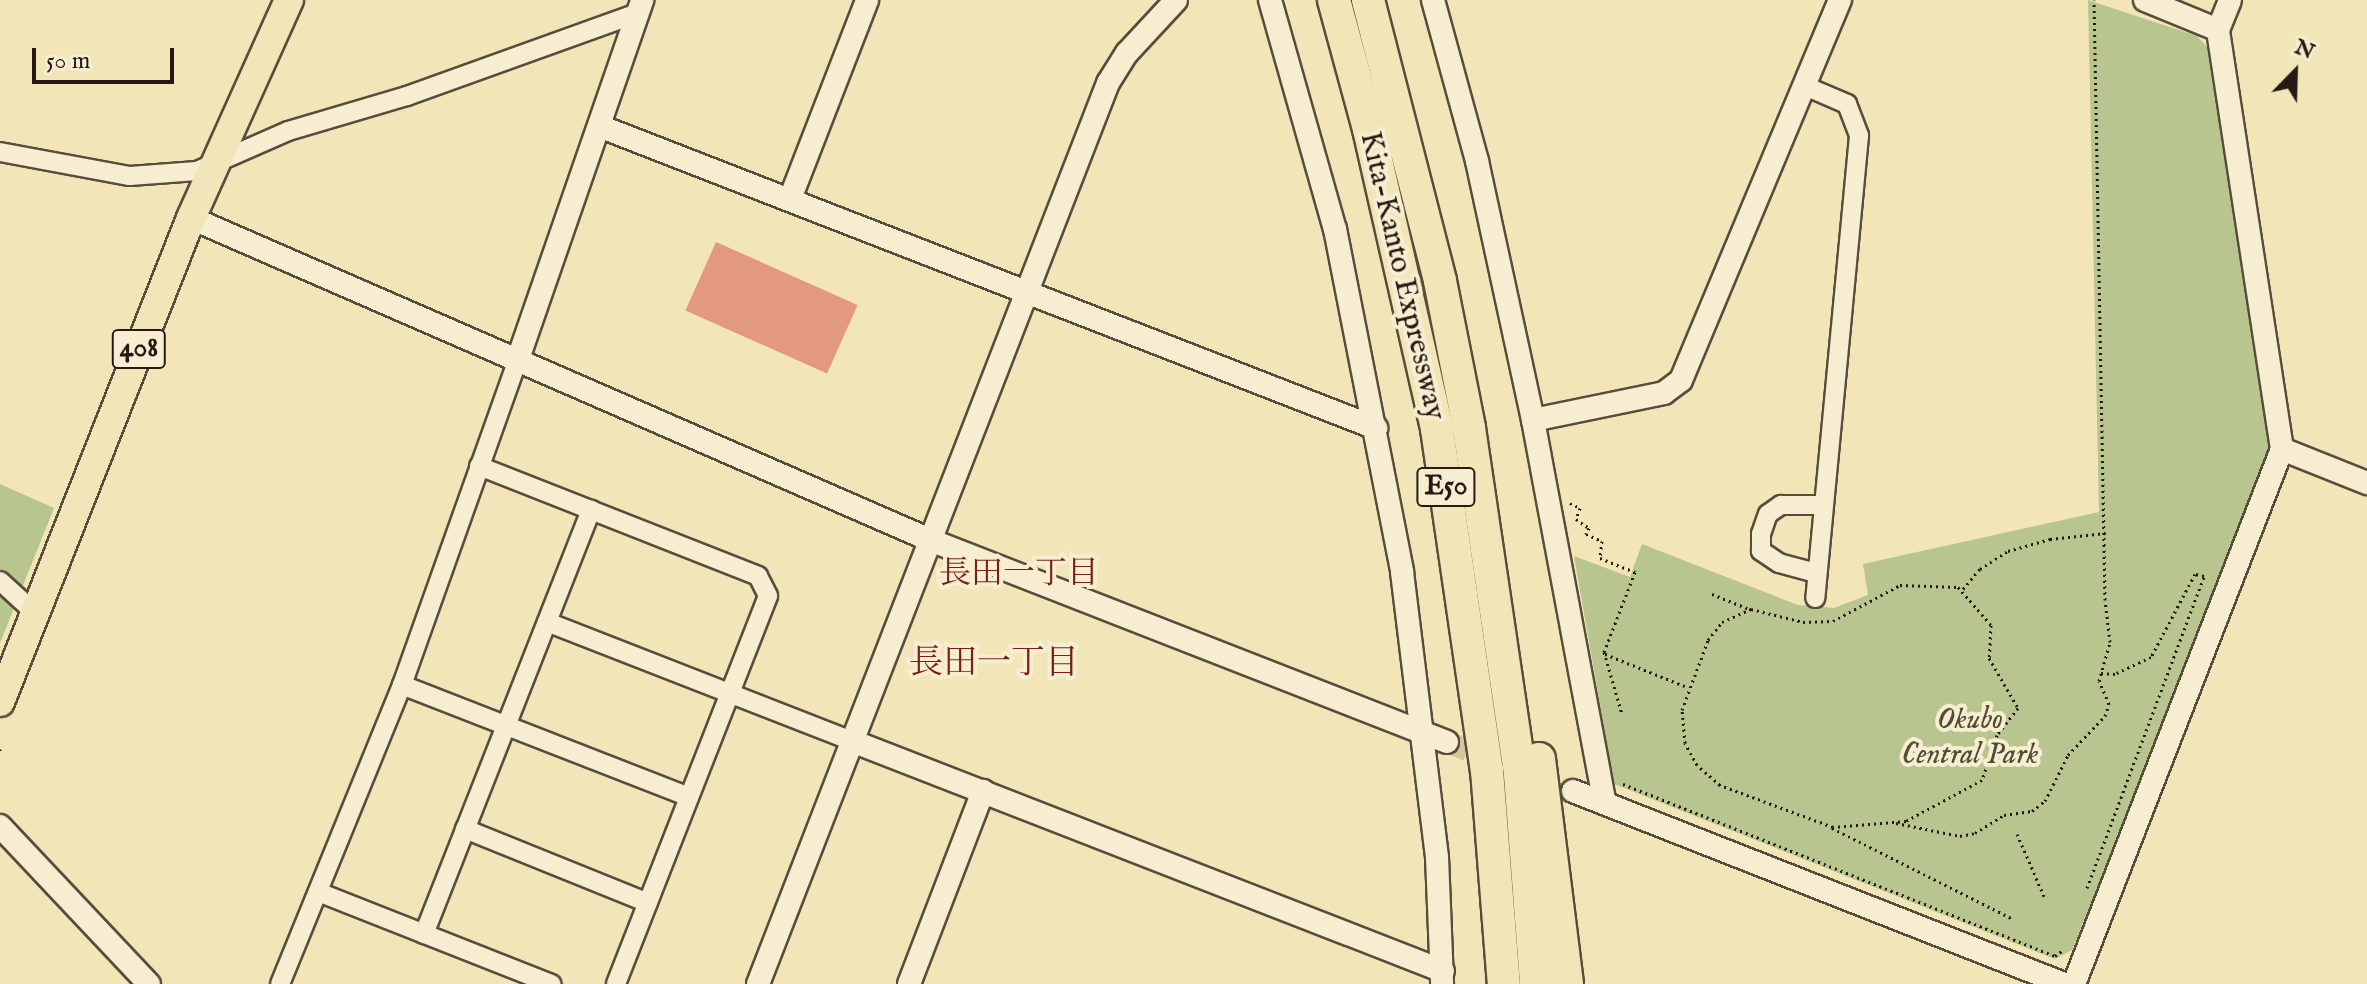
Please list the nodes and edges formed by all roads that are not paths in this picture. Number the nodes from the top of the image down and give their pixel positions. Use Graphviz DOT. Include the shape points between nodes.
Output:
graph roads {
  1 [pos="289,0"];
  2 [pos="867,0"];
  3 [pos="1176,0"];
  4 [pos="1270,0"];
  5 [pos="1334,0"];
  6 [pos="1368,0"];
  7 [pos="1433,0"];
  8 [pos="1840,0"];
  9 [pos="2145,0"];
  10 [pos="2230,0"];
  11 [pos="640,6"];
  12 [pos="2218,30"];
  13 [pos="1805,86"];
  14 [pos="599,126"];
  15 [pos="0,152"];
  16 [pos="216,163"];
  17 [pos="790,199"];
  18 [pos="191,218"];
  19 [pos="1025,291"];
  20 [pos="518,359"];
  21 [pos="1533,420"];
  22 [pos="1376,428"];
  23 [pos="1469,428"];
  24 [pos="2282,449"];
  25 [pos="479,466"];
  26 [pos="2367,483"];
  27 [pos="1821,505"];
  28 [pos="591,510"];
  29 [pos="930,540"];
  30 [pos="1816,573"];
  31 [pos="0,581"];
  32 [pos="1815,598"];
  33 [pos="35,613"];
  34 [pos="547,622"];
  35 [pos="402,685"];
  36 [pos="730,693"];
  37 [pos="0,702"];
  38 [pos="506,725"];
  39 [pos="1420,732"];
  40 [pos="852,741"];
  41 [pos="1447,742"];
  42 [pos="983,791"];
  43 [pos="1573,791"];
  44 [pos="689,797"];
  45 [pos="1605,803"];
  46 [pos="0,826"];
  47 [pos="465,829"];
  48 [pos="318,892"];
  49 [pos="648,903"];
  50 [pos="424,934"];
  51 [pos="1442,977"];
  52 [pos="149,984"];
  53 [pos="280,984"];
  54 [pos="551,984"];
  55 [pos="616,984"];
  56 [pos="758,984"];
  57 [pos="909,984"];
  58 [pos="1504,984"];
  59 [pos="1536,984"];
  60 [pos="1567,984"];
  61 [pos="2064,984"];
  62 [pos="2074,984"];
  1 -- 16 [label="highway, 408"];
  2 -- 17 [label="street"];
  3 -- 19 [label="street" via="1133,45 1108,83"];
  4 -- 22 [label="street" via="1335,229"];
  5 -- 58 [label="highway, Kita-Kanto Expressway / E50" via="1437,429 1487,770"];
  6 -- 23 [label="highway, Kita-Kanto Expressway / E50" via="1440,281"];
  7 -- 21 [label="street" via="1477,161"];
  8 -- 13 [label="street"];
  9 -- 12 [label="street"];
  10 -- 12 [label="street"];
  11 -- 14 [label="street"];
  11 -- 16 [label="street" via="407,96 288,131"];
  12 -- 24 [label="street"];
  13 -- 21 [label="street" via="1681,380 1664,393"];
  13 -- 27 [label="street" via="1847,104 1859,136"];
  14 -- 17 [label="street"];
  14 -- 20 [label="street"];
  15 -- 16 [label="street" via="130,176 197,171"];
  16 -- 18 [label="highway, 408"];
  17 -- 19 [label="street"];
  18 -- 20 [label="street"];
  18 -- 33 [label="highway, 408"];
  19 -- 22 [label="street"];
  19 -- 29 [label="street"];
  20 -- 25 [label="street"];
  20 -- 29 [label="street"];
  21 -- 45 [label="street"];
  22 -- 39 [label="street" via="1402,572"];
  23 -- 59 [label="highway, Kita-Kanto Expressway / E50" via="1520,775"];
  23 -- 60 [label="highway" via="1515,616"];
  24 -- 26 [label="street"];
  24 -- 62 [label="street"];
  25 -- 28 [label="street"];
  25 -- 35 [label="street"];
  27 -- 30 [label="street"];
  27 -- 30 [label="street" via="1781,505 1768,514 1761,534 1761,551 1779,563"];
  28 -- 34 [label="street"];
  28 -- 36 [label="street" via="758,576 768,596"];
  29 -- 39 [label="street"];
  29 -- 40 [label="street"];
  30 -- 32 [label="street"];
  31 -- 33 [label="street"];
  33 -- 37 [label="highway, 408"];
  34 -- 36 [label="street"];
  34 -- 38 [label="street"];
  35 -- 38 [label="street"];
  35 -- 48 [label="street"];
  36 -- 40 [label="street"];
  36 -- 44 [label="street"];
  38 -- 44 [label="street"];
  38 -- 47 [label="street"];
  39 -- 41 [label="street"];
  39 -- 51 [label="street" via="1437,857"];
  40 -- 42 [label="street"];
  40 -- 56 [label="street"];
  42 -- 51 [label="street"];
  42 -- 57 [label="street"];
  43 -- 45 [label="street"];
  44 -- 49 [label="street"];
  45 -- 61 [label="street"];
  46 -- 52 [label="street"];
  47 -- 49 [label="street"];
  47 -- 50 [label="street"];
  48 -- 50 [label="street"];
  48 -- 53 [label="street"];
  49 -- 55 [label="street"];
  50 -- 54 [label="street"];
}
